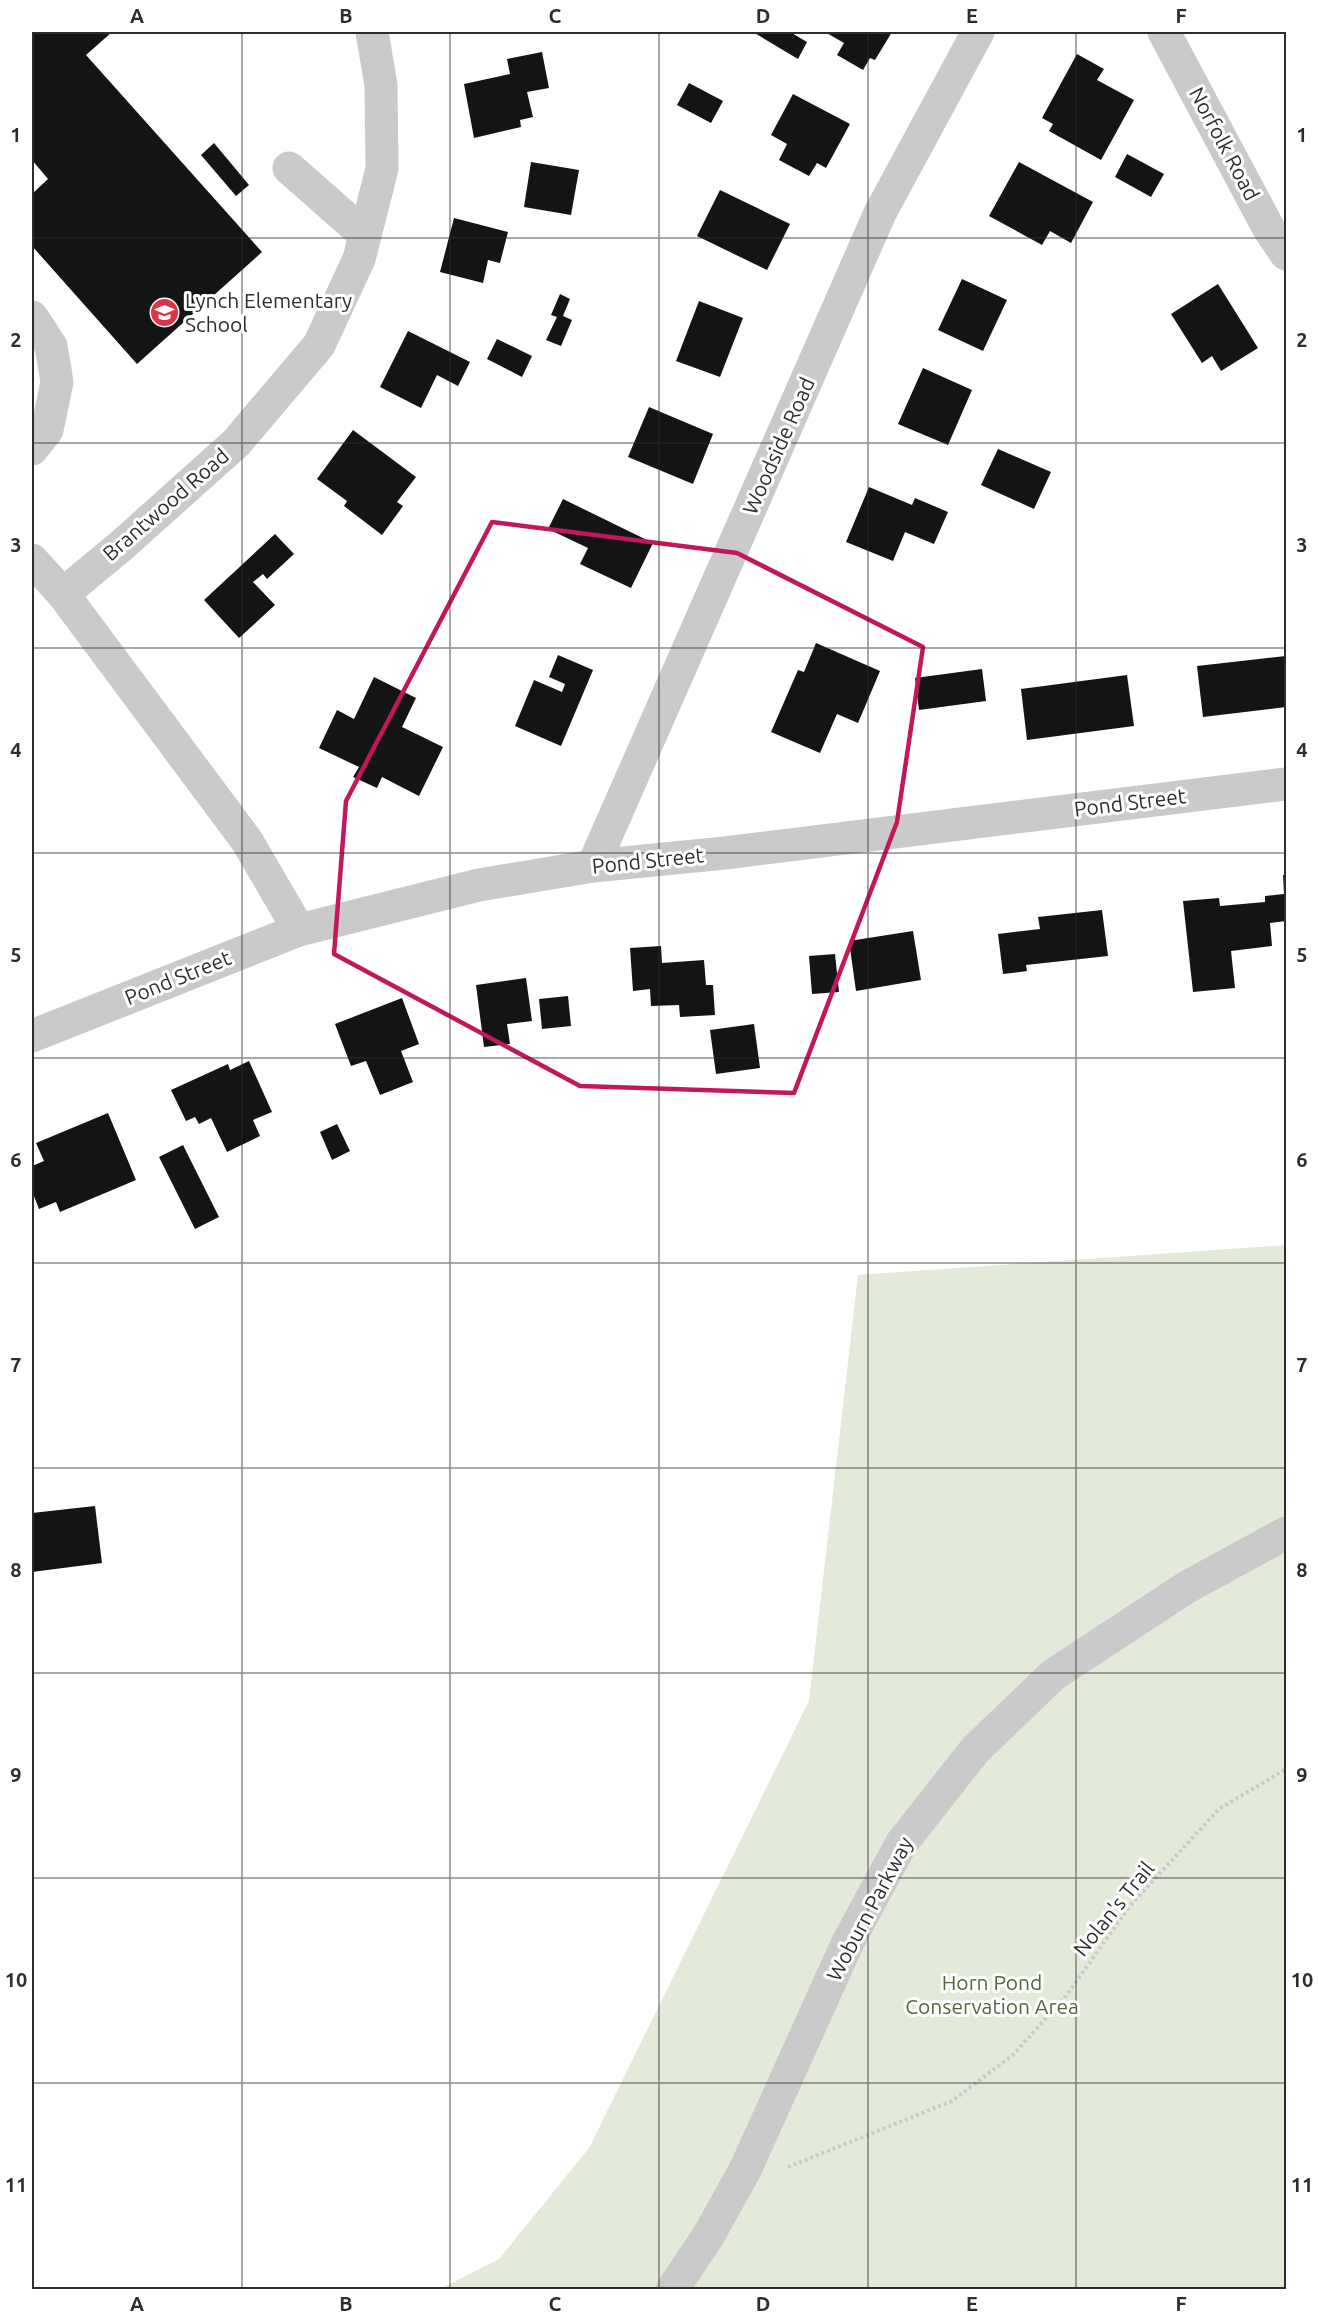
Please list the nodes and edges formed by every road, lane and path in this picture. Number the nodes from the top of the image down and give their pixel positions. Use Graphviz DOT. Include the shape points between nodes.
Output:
graph roads {
  1 [pos="372,32"];
  2 [pos="978,32"];
  3 [pos="1164,32"];
  4 [pos="289,168"];
  5 [pos="365,235"];
  6 [pos="1287,254"];
  7 [pos="32,316"];
  8 [pos="32,449"];
  9 [pos="32,560"];
  10 [pos="63,594"];
  11 [pos="1287,784"];
  12 [pos="593,866"];
  13 [pos="299,930"];
  14 [pos="32,1036"];
  15 [pos="1287,1533"];
  16 [pos="1287,1769"];
  17 [pos="746,2170"];
  18 [pos="672,2289"];
  1 -- 5 [label="street, Brantwood Road" via="381,85 382,169"];
  2 -- 12 [label="street, Woodside Road" via="880,213"];
  3 -- 6 [label="street, Norfolk Road" via="1269,229"];
  4 -- 5 [label="street"];
  5 -- 10 [label="street, Brantwood Road" via="359,259 319,345 236,443"];
  7 -- 8 [label="street" via="51,346 57,382 47,430"];
  9 -- 10 [label="street"];
  10 -- 13 [label="street" via="247,841"];
  11 -- 12 [label="street, Pond Street"];
  12 -- 13 [label="street, Pond Street" via="478,885"];
  13 -- 14 [label="street, Pond Street"];
  15 -- 17 [label="street, Woburn Parkway" via="1187,1587 1053,1675 975,1750 901,1844 847,1944"];
  16 -- 17 [label="path, Nolan's Trail" via="1219,1809 1130,1907 1066,1996 1013,2055 952,2101 789,2167"];
  17 -- 18 [label="street, Woburn Parkway"];
}
